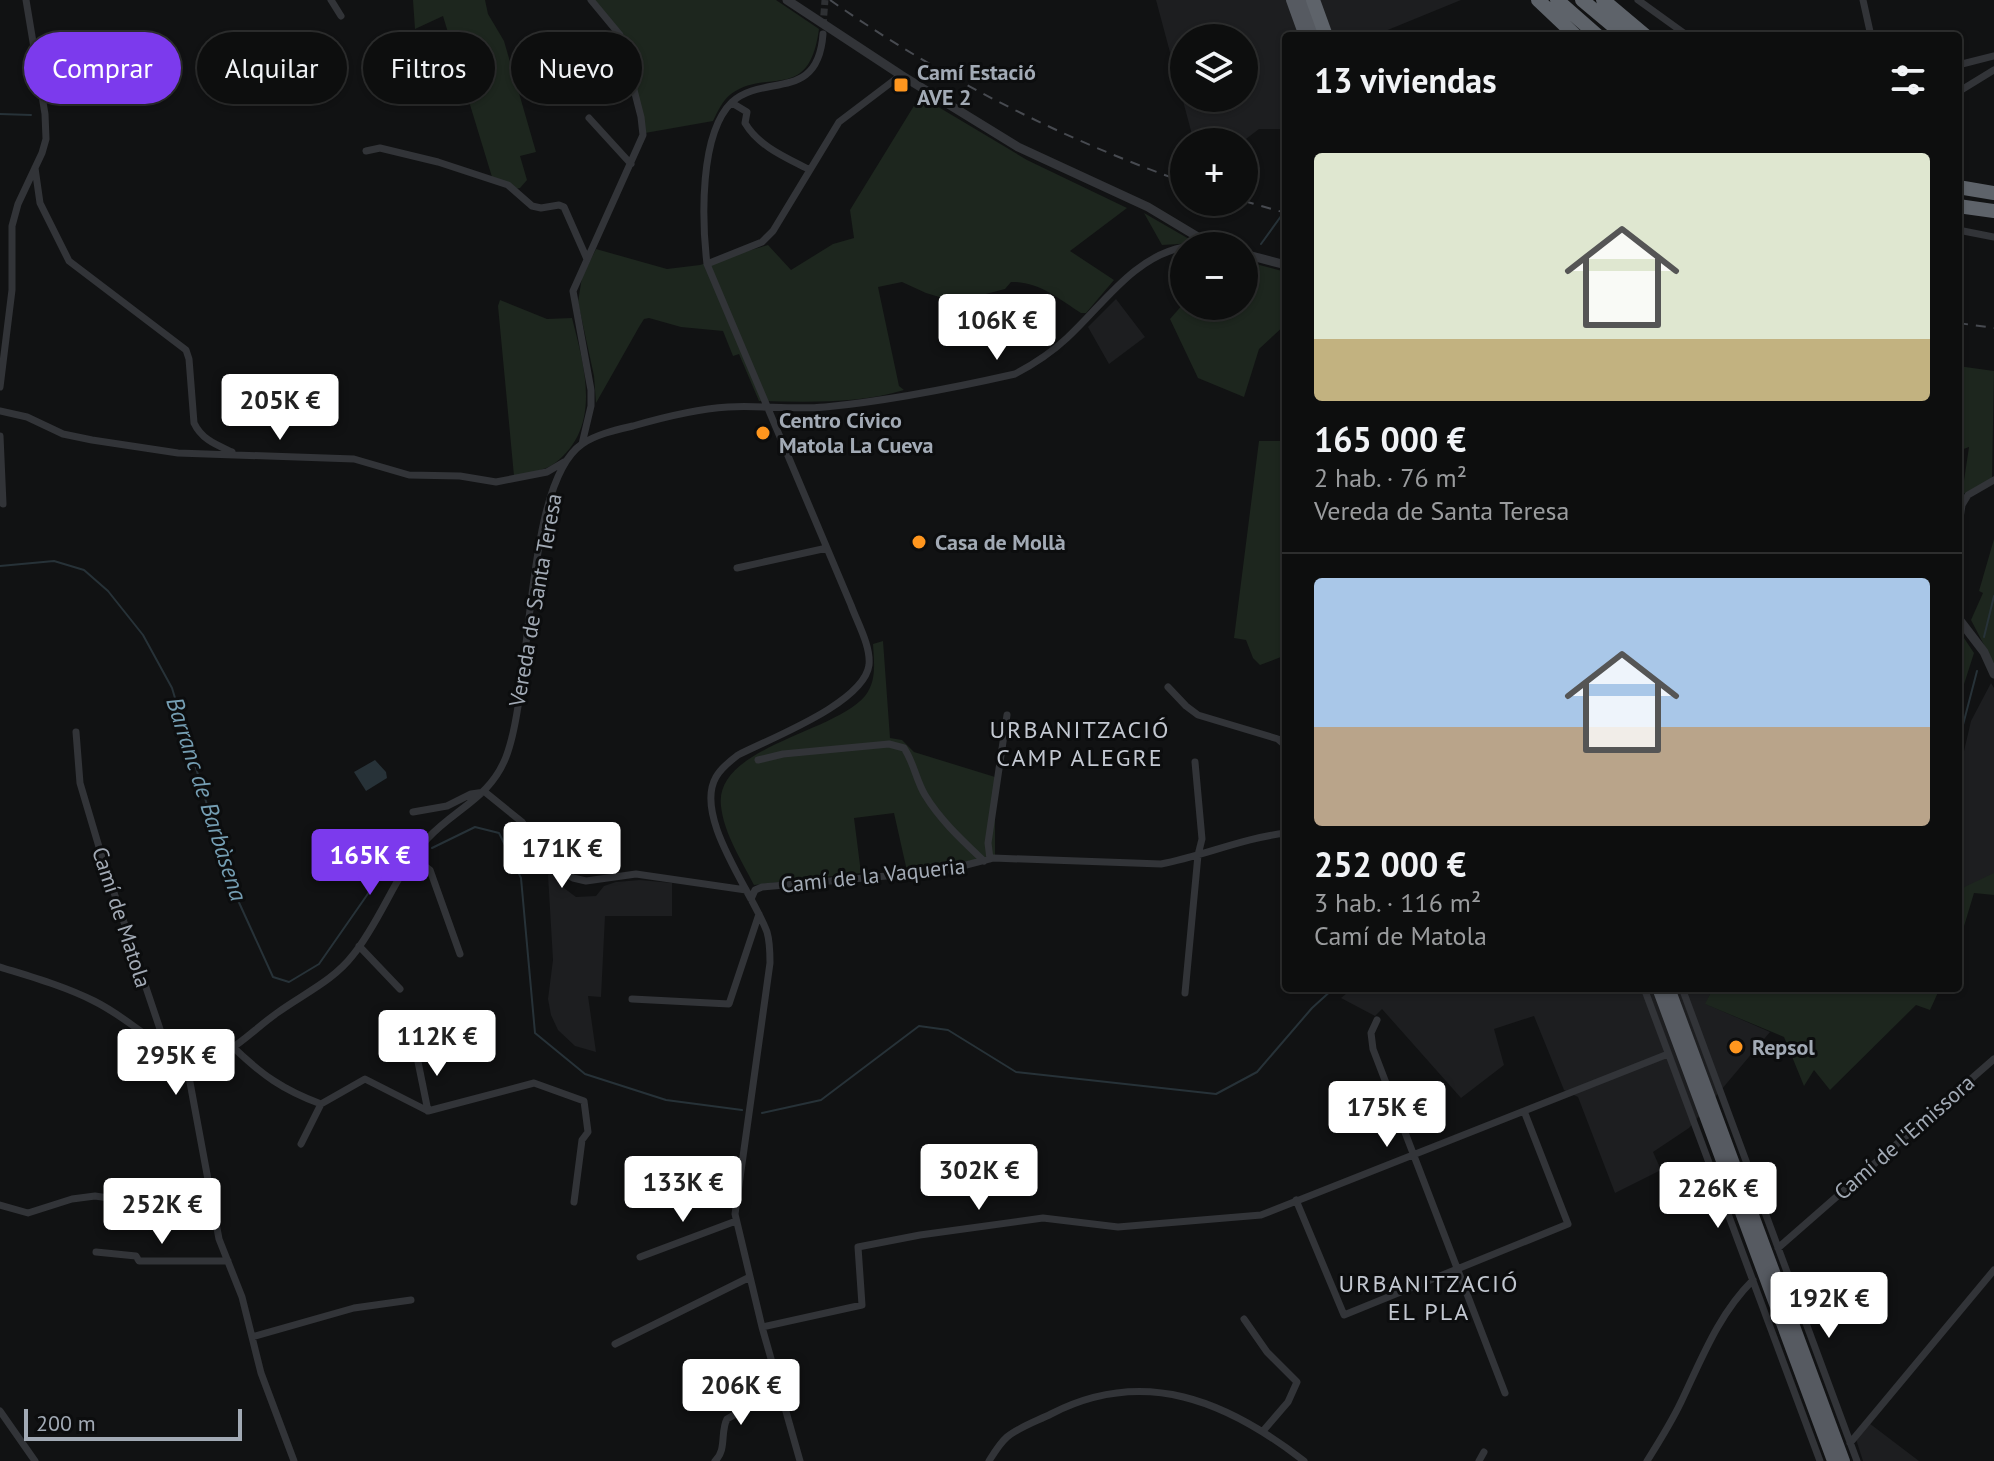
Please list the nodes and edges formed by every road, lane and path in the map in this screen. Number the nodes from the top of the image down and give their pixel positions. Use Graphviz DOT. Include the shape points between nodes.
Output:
graph roads {
  1 [pos="26,0"];
  2 [pos="331,0"];
  3 [pos="591,0"];
  4 [pos="781,0"];
  5 [pos="787,0"];
  6 [pos="1291,0"];
  7 [pos="1303,0"];
  8 [pos="1313,0"];
  9 [pos="1538,0"];
  10 [pos="1557,0"];
  11 [pos="1582,0"];
  12 [pos="1603,0"];
  13 [pos="1638,0"];
  14 [pos="1863,0"];
  15 [pos="341,16"];
  16 [pos="824,29"];
  17 [pos="1307,32"];
  18 [pos="1308,32"];
  19 [pos="1325,32"];
  20 [pos="1572,32"];
  21 [pos="1593,32"];
  22 [pos="1620,32"];
  23 [pos="1641,32"];
  24 [pos="1682,32"];
  25 [pos="1870,32"];
  26 [pos="1994,56"];
  27 [pos="1962,64"];
  28 [pos="1994,70"];
  29 [pos="900,76"];
  30 [pos="1962,90"];
  31 [pos="732,103"];
  32 [pos="589,118"];
  33 [pos="366,151"];
  34 [pos="631,164"];
  35 [pos="35,166"];
  36 [pos="810,170"];
  37 [pos="1962,188"];
  38 [pos="1994,193"];
  39 [pos="1962,207"];
  40 [pos="1994,211"];
  41 [pos="1962,231"];
  42 [pos="1187,232"];
  43 [pos="1994,237"];
  44 [pos="1170,250"];
  45 [pos="587,259"];
  46 [pos="1258,259"];
  47 [pos="707,264"];
  48 [pos="1282,265"];
  49 [pos="0,387"];
  50 [pos="767,407"];
  51 [pos="0,411"];
  52 [pos="0,436"];
  53 [pos="582,444"];
  54 [pos="0,445"];
  55 [pos="236,453"];
  56 [pos="566,461"];
  57 [pos="1994,480"];
  58 [pos="3,504"];
  59 [pos="1962,505"];
  60 [pos="827,548"];
  61 [pos="737,568"];
  62 [pos="1962,623"];
  63 [pos="1994,674"];
  64 [pos="1168,687"];
  65 [pos="1007,715"];
  66 [pos="76,732"];
  67 [pos="1282,742"];
  68 [pos="758,760"];
  69 [pos="1195,762"];
  70 [pos="485,792"];
  71 [pos="413,812"];
  72 [pos="1282,833"];
  73 [pos="1198,855"];
  74 [pos="987,860"];
  75 [pos="407,864"];
  76 [pos="746,890"];
  77 [pos="751,899"];
  78 [pos="759,914"];
  79 [pos="359,946"];
  80 [pos="460,954"];
  81 [pos="0,967"];
  82 [pos="400,989"];
  83 [pos="1645,992"];
  84 [pos="1659,992"];
  85 [pos="1670,992"];
  86 [pos="1683,992"];
  87 [pos="1185,993"];
  88 [pos="632,999"];
  89 [pos="1377,1020"];
  90 [pos="233,1047"];
  91 [pos="416,1052"];
  92 [pos="175,1053"];
  93 [pos="1668,1054"];
  94 [pos="1994,1059"];
  95 [pos="321,1104"];
  96 [pos="428,1111"];
  97 [pos="1524,1111"];
  98 [pos="301,1144"];
  99 [pos="1412,1155"];
  100 [pos="1296,1200"];
  101 [pos="574,1202"];
  102 [pos="0,1205"];
  103 [pos="213,1214"];
  104 [pos="736,1221"];
  105 [pos="1778,1248"];
  106 [pos="96,1252"];
  107 [pos="640,1257"];
  108 [pos="228,1261"];
  109 [pos="1456,1269"];
  110 [pos="1994,1270"];
  111 [pos="750,1277"];
  112 [pos="1753,1280"];
  113 [pos="411,1300"];
  114 [pos="1244,1319"];
  115 [pos="762,1327"];
  116 [pos="252,1337"];
  117 [pos="615,1344"];
  118 [pos="779,1389"];
  119 [pos="1505,1393"];
  120 [pos="0,1411"];
  121 [pos="1263,1431"];
  122 [pos="1850,1443"];
  123 [pos="1484,1452"];
  124 [pos="35,1461"];
  125 [pos="294,1461"];
  126 [pos="715,1461"];
  127 [pos="800,1461"];
  128 [pos="989,1461"];
  129 [pos="1304,1461"];
  130 [pos="1479,1461"];
  131 [pos="1647,1461"];
  132 [pos="1820,1461"];
  133 [pos="1833,1461"];
  134 [pos="1844,1461"];
  135 [pos="1857,1461"];
  1 -- 35 [label="street" via="45,114 46,139"];
  2 -- 15 [label="street"];
  3 -- 34 [label="street" via="620,35 626,54 643,135"];
  4 -- 16 [label="street"];
  5 -- 16 [label="street"];
  6 -- 17 [label="highway"];
  7 -- 18 [label="highway"];
  8 -- 19 [label="highway"];
  9 -- 20 [label="highway"];
  10 -- 21 [label="highway"];
  11 -- 22 [label="highway"];
  12 -- 23 [label="highway"];
  13 -- 24 [label="street"];
  14 -- 25 [label="street"];
  16 -- 29 [label="street"];
  16 -- 31 [label="street" via="819,55 806,73 792,84 749,91"];
  26 -- 27 [label="street"];
  28 -- 30 [label="street"];
  29 -- 36 [label="street" via="839,122"];
  29 -- 42 [label="street" via="1018,147 1148,207"];
  31 -- 36 [label="street" via="747,112 749,131"];
  31 -- 47 [label="street" via="712,138 703,226"];
  32 -- 34 [label="street"];
  33 -- 45 [label="street" via="380,148 438,162 508,185 532,206 564,207"];
  34 -- 45 [label="street"];
  35 -- 49 [label="street" via="12,226 12,290"];
  35 -- 55 [label="street" via="40,203 69,261 186,350 198,432"];
  36 -- 47 [label="street" via="762,242"];
  37 -- 38 [label="highway"];
  39 -- 40 [label="highway"];
  41 -- 43 [label="street"];
  44 -- 50 [label="street, Vereda de Santa Teresa" via="1142,264 1065,340 1015,374 847,405"];
  45 -- 53 [label="street" via="573,291 591,390"];
  46 -- 48 [label="street"];
  47 -- 50 [label="street"];
  50 -- 53 [label="street, Vereda de Santa Teresa" via="691,412"];
  50 -- 60 [label="street"];
  51 -- 55 [label="street" via="92,440 178,453"];
  52 -- 54 [label="street"];
  53 -- 56 [label="street, Vereda de Santa Teresa"];
  54 -- 58 [label="street"];
  55 -- 56 [label="street" via="354,459 409,475 496,482 547,472"];
  56 -- 70 [label="street, Vereda de Santa Teresa" via="548,507 508,754"];
  57 -- 59 [label="street" via="1968,495"];
  60 -- 61 [label="street"];
  60 -- 76 [label="street" via="869,663 865,679 840,704 738,755 715,778 710,802 715,824"];
  62 -- 63 [label="street"];
  64 -- 67 [label="street" via="1198,715"];
  65 -- 74 [label="street"];
  66 -- 92 [label="street, Camí de Matola" via="80,783 102,857 162,1035"];
  68 -- 74 [label="street" via="889,744 904,748 922,792 938,814"];
  69 -- 73 [label="street" via="1202,839"];
  70 -- 71 [label="street"];
  70 -- 75 [label="street, Vereda de Santa Teresa" via="442,824"];
  70 -- 76 [label="street" via="522,822 551,864 573,878 636,874"];
  72 -- 73 [label="street, Camí de la Vaqueria"];
  73 -- 74 [label="street, Camí de la Vaqueria" via="1161,864"];
  73 -- 87 [label="street"];
  74 -- 77 [label="street, Camí de la Vaqueria" via="943,871 762,887"];
  75 -- 79 [label="street, Vereda de Santa Teresa"];
  75 -- 80 [label="street" via="430,870"];
  76 -- 77 [label="street"];
  77 -- 78 [label="street, Camí de la Vaqueria"];
  78 -- 88 [label="street" via="729,1004"];
  78 -- 104 [label="street, Camí de la Vaqueria" via="769,936 770,963"];
  79 -- 82 [label="street"];
  79 -- 90 [label="street, Vereda de Santa Teresa" via="324,983"];
  81 -- 92 [label="street" via="96,1002"];
  83 -- 93 [label="street"];
  84 -- 133 [label="highway"];
  85 -- 134 [label="highway"];
  86 -- 105 [label="street"];
  89 -- 99 [label="street" via="1371,1033 1373,1049"];
  90 -- 92 [label="street, Vereda de Santa Teresa" via="211,1056"];
  90 -- 95 [label="street" via="287,1091"];
  91 -- 96 [label="street"];
  92 -- 103 [label="street, Camí de Matola" via="189,1077"];
  93 -- 97 [label="street"];
  93 -- 112 [label="street"];
  94 -- 105 [label="street, Camí de l'Emissora"];
  95 -- 96 [label="street" via="365,1079"];
  95 -- 98 [label="street"];
  96 -- 101 [label="street" via="534,1083 584,1101 588,1132 582,1140"];
  97 -- 99 [label="street"];
  97 -- 109 [label="street" via="1568,1224"];
  99 -- 100 [label="street"];
  99 -- 109 [label="street"];
  100 -- 109 [label="street" via="1344,1315"];
  100 -- 115 [label="street" via="1261,1215 1118,1227 1043,1218 858,1247 862,1305"];
  102 -- 103 [label="street" via="28,1213 95,1196 169,1207 191,1216"];
  103 -- 108 [label="street, Camí de Matola"];
  104 -- 107 [label="street"];
  104 -- 111 [label="street, Camí de la Vaqueria"];
  105 -- 122 [label="street"];
  106 -- 108 [label="street" via="136,1256 139,1261"];
  108 -- 116 [label="street, Camí de Matola"];
  109 -- 119 [label="street"];
  110 -- 122 [label="street"];
  111 -- 115 [label="street, Camí de la Vaqueria"];
  111 -- 117 [label="street"];
  112 -- 131 [label="street" via="1715,1328"];
  112 -- 132 [label="street"];
  113 -- 116 [label="street" via="354,1308"];
  114 -- 121 [label="street" via="1297,1382 1288,1402"];
  115 -- 118 [label="street, Camí de la Vaqueria"];
  116 -- 125 [label="street, Camí de Matola"];
  118 -- 126 [label="street" via="727,1419"];
  118 -- 127 [label="street, Camí de la Vaqueria"];
  120 -- 124 [label="street"];
  121 -- 128 [label="street" via="1206,1402 1166,1394 1103,1393 1071,1403 1007,1437"];
  121 -- 129 [label="street"];
  122 -- 135 [label="street"];
  123 -- 130 [label="street"];
}
